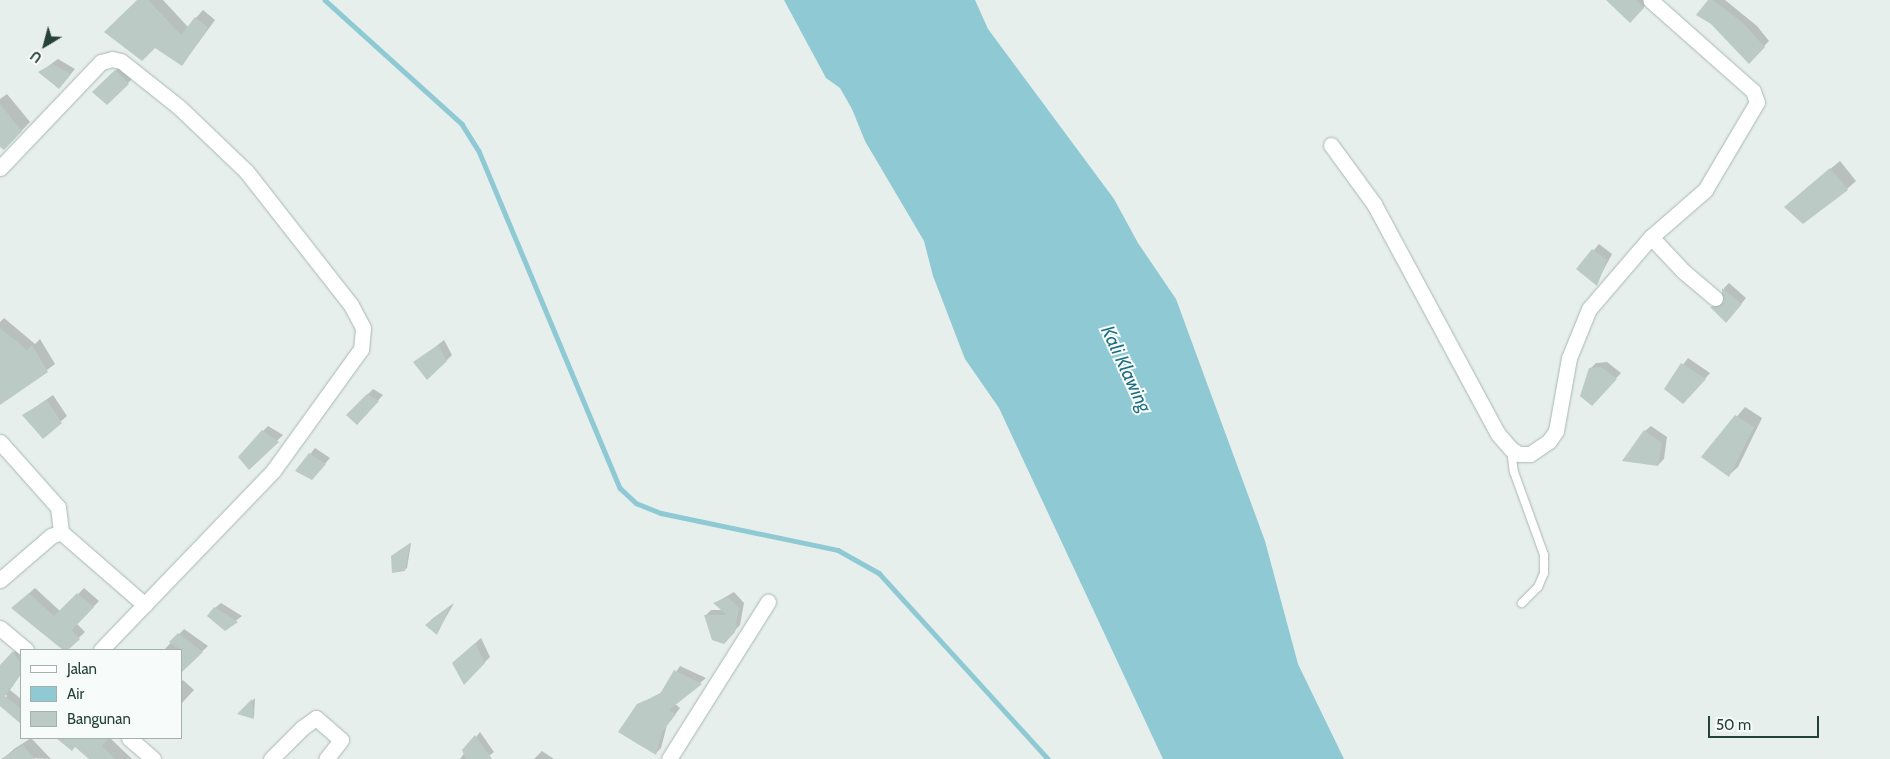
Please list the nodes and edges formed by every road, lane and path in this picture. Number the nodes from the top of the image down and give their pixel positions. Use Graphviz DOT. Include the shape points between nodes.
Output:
graph roads {
  1 [pos="1650,0"];
  2 [pos="1331,145"];
  3 [pos="0,168"];
  4 [pos="1651,237"];
  5 [pos="1715,298"];
  6 [pos="0,442"];
  7 [pos="1511,449"];
  8 [pos="61,532"];
  9 [pos="0,580"];
  10 [pos="768,602"];
  11 [pos="1522,603"];
  12 [pos="145,605"];
  13 [pos="0,628"];
  14 [pos="25,649"];
  15 [pos="102,649"];
  16 [pos="130,739"];
  17 [pos="154,759"];
  18 [pos="271,759"];
  19 [pos="326,759"];
  20 [pos="670,759"];
  1 -- 4 [label="street" via="1752,91 1756,102 1715,177"];
  2 -- 7 [label="street" via="1374,204 1487,415"];
  3 -- 12 [label="street" via="101,62 121,61 180,108 246,171 361,320 364,336 360,349 273,471"];
  4 -- 5 [label="street" via="1683,271"];
  4 -- 7 [label="street" via="1589,309 1570,358 1560,414 1549,441 1530,454 1520,454"];
  6 -- 8 [label="street" via="58,507"];
  7 -- 11 [label="lane" via="1514,472 1544,555 1541,580"];
  8 -- 9 [label="street" via="51,536"];
  8 -- 12 [label="street"];
  10 -- 20 [label="street"];
  12 -- 15 [label="street"];
  13 -- 14 [label="street"];
  16 -- 17 [label="street"];
  18 -- 19 [label="street" via="316,718 341,740"];
}
